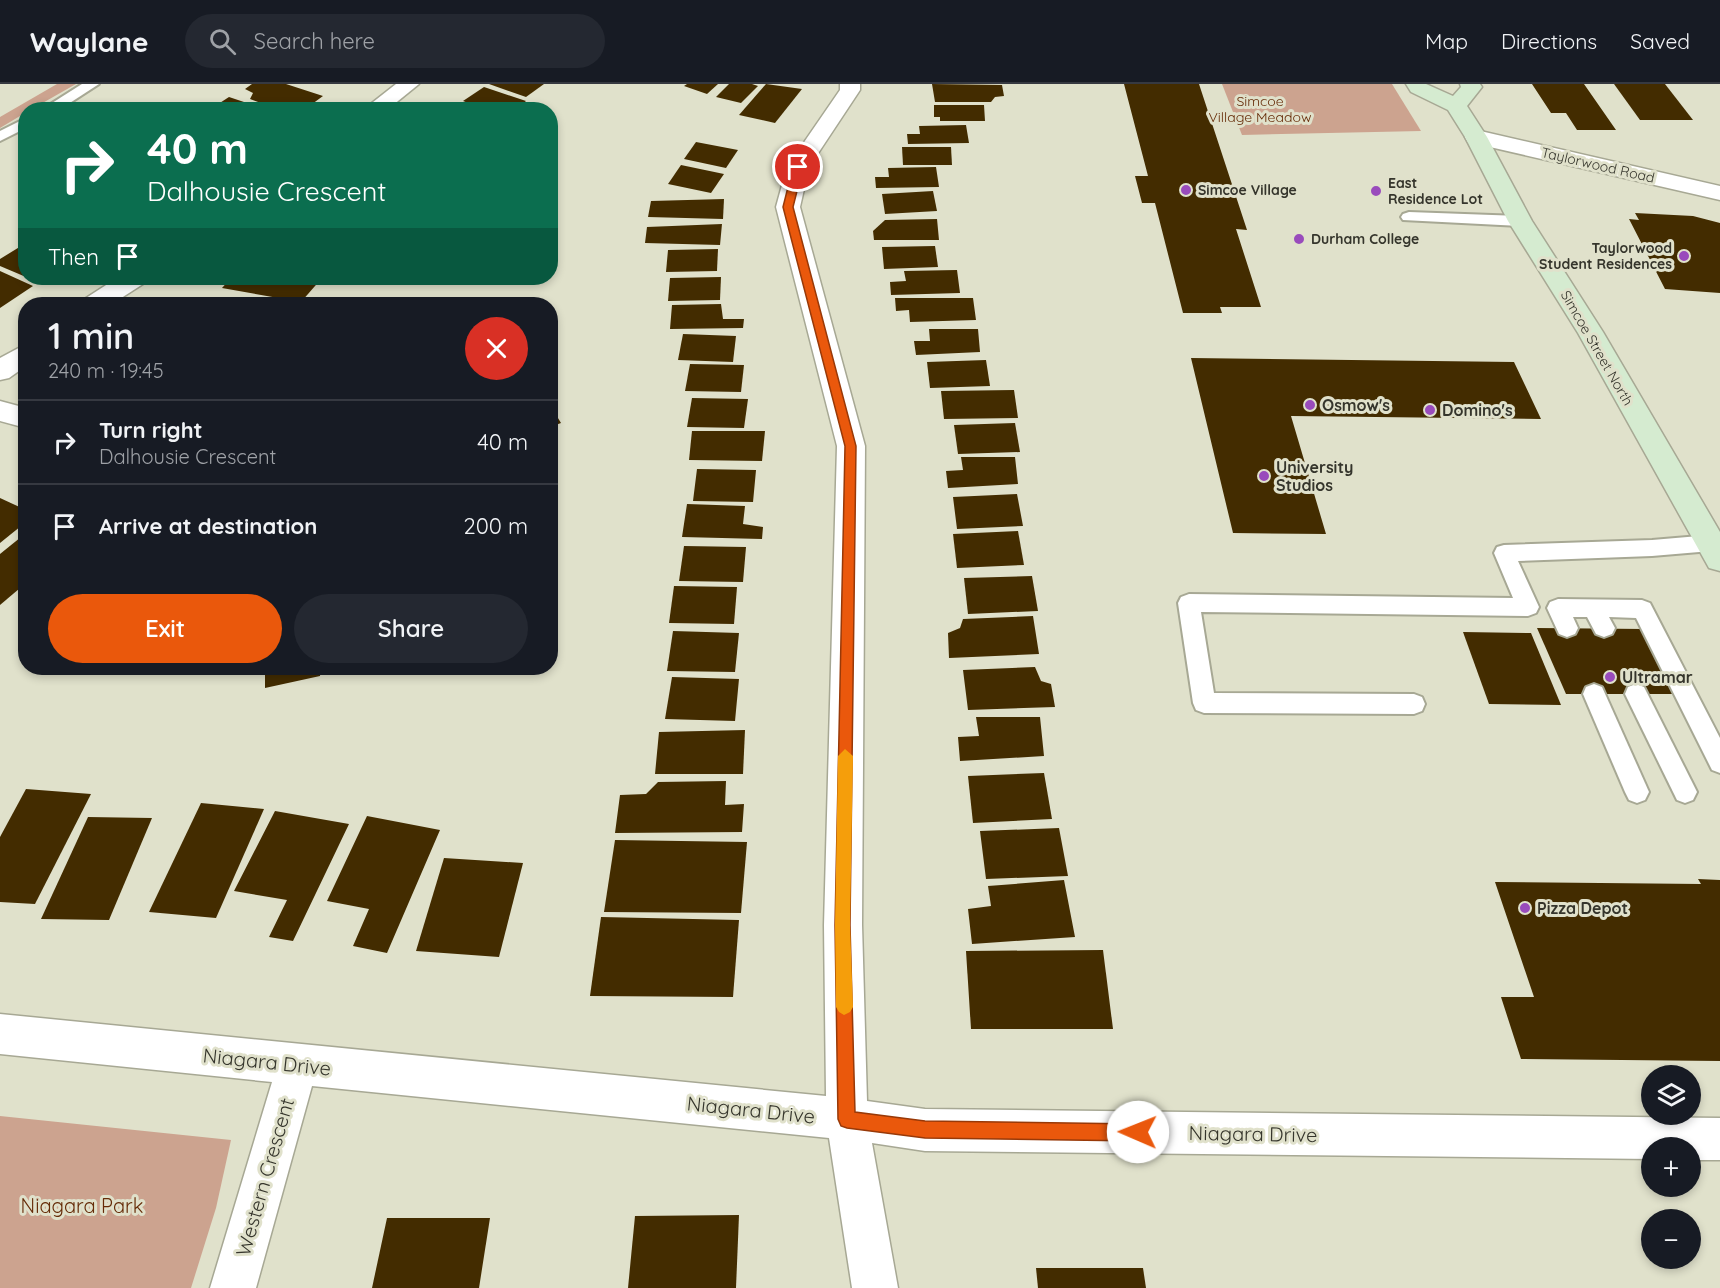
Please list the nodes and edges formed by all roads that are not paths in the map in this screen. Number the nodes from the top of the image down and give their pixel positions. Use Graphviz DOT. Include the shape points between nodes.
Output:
graph roads {
  1 [pos="92,84"];
  2 [pos="409,84"];
  3 [pos="850,84"];
  4 [pos="1416,84"];
  5 [pos="1470,84"];
  6 [pos="62,102"];
  7 [pos="384,102"];
  8 [pos="1456,106"];
  9 [pos="18,127"];
  10 [pos="1476,136"];
  11 [pos="0,137"];
  12 [pos="1720,193"];
  13 [pos="1409,217"];
  14 [pos="1520,221"];
  15 [pos="124,285"];
  16 [pos="106,297"];
  17 [pos="18,359"];
  18 [pos="0,371"];
  19 [pos="0,411"];
  20 [pos="18,416"];
  21 [pos="1716,551"];
  22 [pos="1528,607"];
  23 [pos="1558,608"];
  24 [pos="1567,628"];
  25 [pos="1594,694"];
  26 [pos="1636,694"];
  27 [pos="1414,704"];
  28 [pos="1720,762"];
  29 [pos="1637,792"];
  30 [pos="1685,792"];
  31 [pos="0,1034"];
  32 [pos="297,1066"];
  33 [pos="847,1119"];
  34 [pos="1720,1139"];
  35 [pos="233,1288"];
  36 [pos="875,1288"];
  1 -- 6 [label="lane"];
  2 -- 7 [label="street"];
  3 -- 33 [label="street" via="850,90 798,167 788,207 850,446 843,925"];
  4 -- 8 [label="main road"];
  5 -- 8 [label="main road" via="1472,87"];
  8 -- 10 [label="main road, Simcoe Street North"];
  9 -- 11 [label="lane"];
  10 -- 12 [label="street, Taylorwood Road"];
  10 -- 14 [label="main road, Simcoe Street North"];
  13 -- 14 [label="lane"];
  14 -- 21 [label="main road, Simcoe Street North" via="1590,332"];
  15 -- 16 [label="street"];
  17 -- 18 [label="street"];
  19 -- 20 [label="street"];
  21 -- 22 [label="lane" via="1653,548 1504,553"];
  22 -- 23 [label="lane"];
  22 -- 27 [label="lane" via="1188,603 1204,703"];
  23 -- 24 [label="lane"];
  23 -- 28 [label="lane" via="1599,619 1642,609"];
  25 -- 29 [label="lane"];
  26 -- 30 [label="lane"];
  31 -- 32 [label="street, Niagara Drive"];
  32 -- 33 [label="street, Niagara Drive"];
  32 -- 35 [label="street, Western Crescent"];
  33 -- 34 [label="street, Niagara Drive" via="925,1130"];
  33 -- 36 [label="street"];
}
